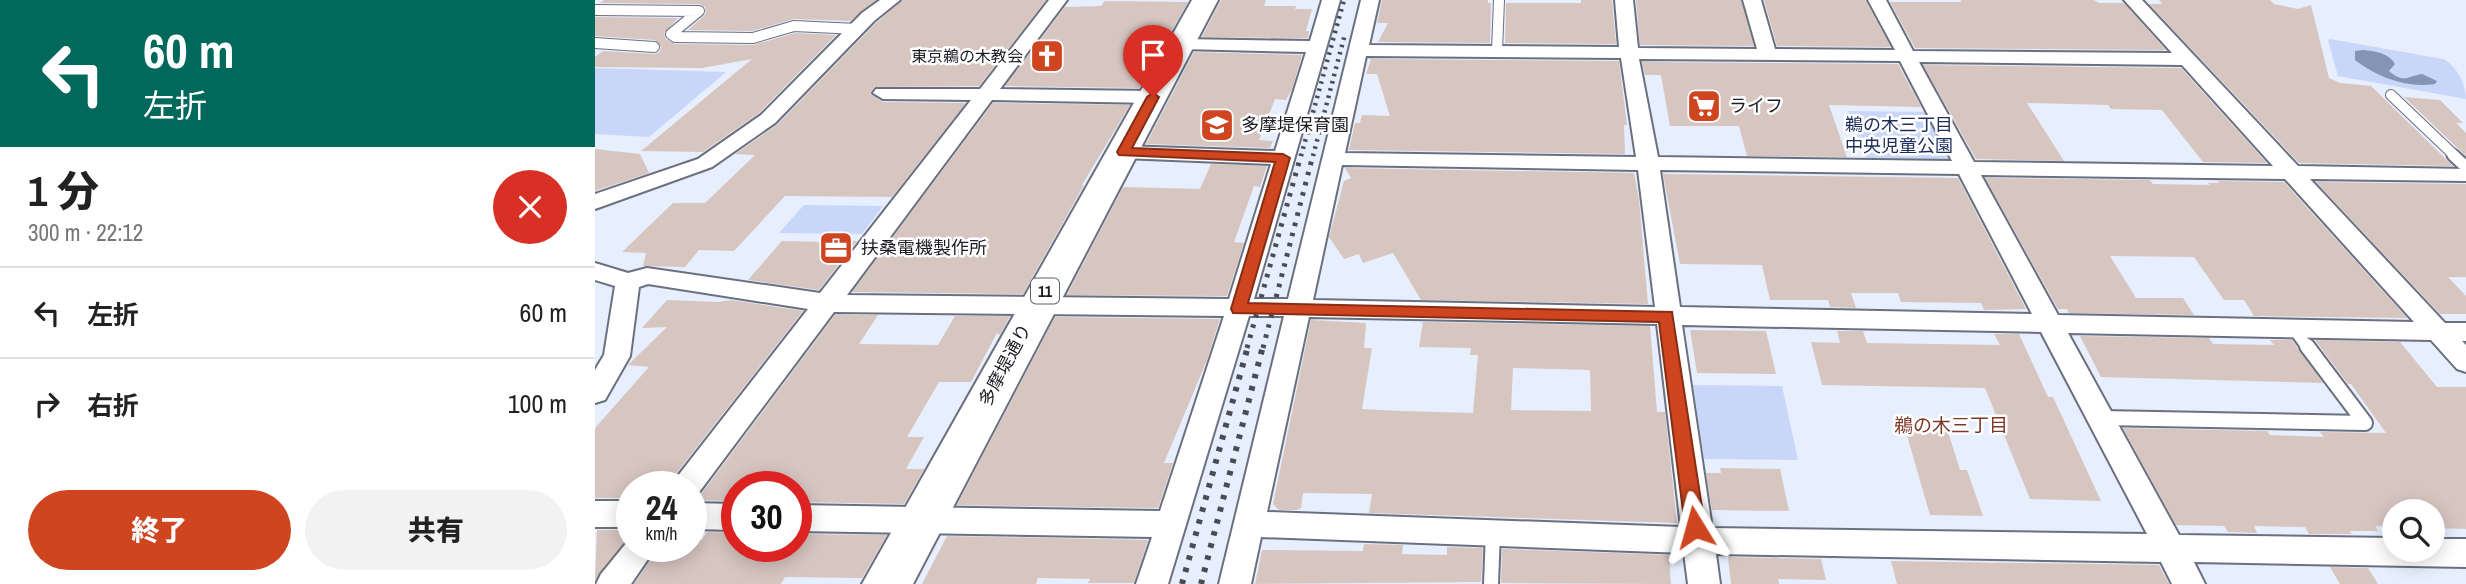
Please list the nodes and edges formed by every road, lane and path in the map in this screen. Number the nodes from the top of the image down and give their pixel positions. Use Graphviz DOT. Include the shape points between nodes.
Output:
graph roads {
  1 [pos="891,0"];
  2 [pos="1058,0"];
  3 [pos="1205,0"];
  4 [pos="1331,0"];
  5 [pos="1370,0"];
  6 [pos="1499,0"];
  7 [pos="1624,0"];
  8 [pos="1752,0"];
  9 [pos="1877,0"];
  10 [pos="2133,0"];
  11 [pos="595,10"];
  12 [pos="789,13"];
  13 [pos="794,26"];
  14 [pos="857,29"];
  15 [pos="595,43"];
  16 [pos="1182,44"];
  17 [pos="654,47"];
  18 [pos="1317,47"];
  19 [pos="1358,50"];
  20 [pos="1497,51"];
  21 [pos="1629,52"];
  22 [pos="1768,55"];
  23 [pos="1906,55"];
  24 [pos="2186,59"];
  25 [pos="883,93"];
  26 [pos="985,93"];
  27 [pos="2391,94"];
  28 [pos="1153,97"];
  29 [pos="1123,152"];
  30 [pos="1283,158"];
  31 [pos="1332,159"];
  32 [pos="1648,163"];
  33 [pos="2466,167"];
  34 [pos="1966,168"];
  35 [pos="2292,173"];
  36 [pos="2466,175"];
  37 [pos="595,202"];
  38 [pos="595,271"];
  39 [pos="628,282"];
  40 [pos="827,303"];
  41 [pos="1037,306"];
  42 [pos="1239,309"];
  43 [pos="1297,309"];
  44 [pos="1666,316"];
  45 [pos="2050,323"];
  46 [pos="2294,329"];
  47 [pos="2439,331"];
  48 [pos="2466,332"];
  49 [pos="2466,362"];
  50 [pos="595,393"];
  51 [pos="2102,418"];
  52 [pos="698,471"];
  53 [pos="595,514"];
  54 [pos="616,514"];
  55 [pos="812,518"];
  56 [pos="921,520"];
  57 [pos="1170,524"];
  58 [pos="1249,524"];
  59 [pos="1493,532"];
  60 [pos="1696,540"];
  61 [pos="2169,547"];
  62 [pos="2466,553"];
  63 [pos="629,562"];
  64 [pos="612,584"];
  65 [pos="887,584"];
  66 [pos="1152,584"];
  67 [pos="1235,584"];
  68 [pos="1491,584"];
  69 [pos="1704,584"];
  70 [pos="2189,584"];
  1 -- 14 [label="street"];
  2 -- 26 [label="street"];
  3 -- 16 [label="main road, 多摩堤通り / 11"];
  4 -- 18 [label="street"];
  5 -- 19 [label="street"];
  6 -- 20 [label="lane"];
  7 -- 21 [label="street"];
  8 -- 22 [label="street"];
  9 -- 23 [label="street"];
  10 -- 24 [label="street"];
  11 -- 13 [label="lane" via="699,11 671,34 675,37 753,38"];
  12 -- 13 [label="lane"];
  13 -- 14 [label="lane"];
  14 -- 37 [label="street" via="768,119 705,163"];
  15 -- 17 [label="lane"];
  16 -- 18 [label="street"];
  16 -- 28 [label="main road, 多摩堤通り / 11"];
  18 -- 30 [label="street"];
  19 -- 20 [label="street"];
  19 -- 31 [label="street"];
  20 -- 21 [label="street"];
  21 -- 22 [label="street"];
  21 -- 32 [label="street"];
  22 -- 23 [label="street"];
  23 -- 24 [label="street"];
  23 -- 34 [label="street"];
  24 -- 35 [label="street"];
  25 -- 26 [label="street"];
  26 -- 28 [label="street"];
  26 -- 40 [label="street"];
  27 -- 33 [label="lane"];
  28 -- 29 [label="main road, 多摩堤通り / 11"];
  29 -- 30 [label="street"];
  29 -- 41 [label="main road, 多摩堤通り / 11"];
  30 -- 42 [label="street"];
  31 -- 32 [label="street"];
  31 -- 43 [label="street"];
  32 -- 34 [label="street"];
  32 -- 44 [label="street"];
  34 -- 35 [label="street"];
  34 -- 45 [label="street"];
  35 -- 36 [label="street"];
  35 -- 47 [label="street"];
  38 -- 39 [label="street"];
  39 -- 40 [label="street" via="647,276"];
  39 -- 50 [label="street" via="617,356"];
  40 -- 41 [label="street"];
  40 -- 52 [label="street"];
  41 -- 42 [label="street"];
  41 -- 56 [label="main road, 多摩堤通り / 11"];
  42 -- 43 [label="street"];
  42 -- 57 [label="street"];
  43 -- 44 [label="street"];
  43 -- 58 [label="street"];
  44 -- 45 [label="street"];
  44 -- 60 [label="street"];
  45 -- 46 [label="street"];
  45 -- 51 [label="street"];
  46 -- 47 [label="street"];
  46 -- 51 [label="lane" via="2365,423"];
  47 -- 48 [label="street"];
  47 -- 49 [label="street"];
  51 -- 61 [label="street"];
  53 -- 54 [label="street"];
  55 -- 56 [label="street"];
  56 -- 57 [label="street"];
  56 -- 65 [label="main road, 多摩堤通り / 11"];
  57 -- 66 [label="street"];
  58 -- 59 [label="street"];
  58 -- 67 [label="street"];
  59 -- 60 [label="street"];
  59 -- 68 [label="lane"];
  60 -- 61 [label="street"];
  60 -- 69 [label="street"];
  61 -- 62 [label="street"];
  61 -- 70 [label="street"];
  63 -- 64 [label="street"];
}
